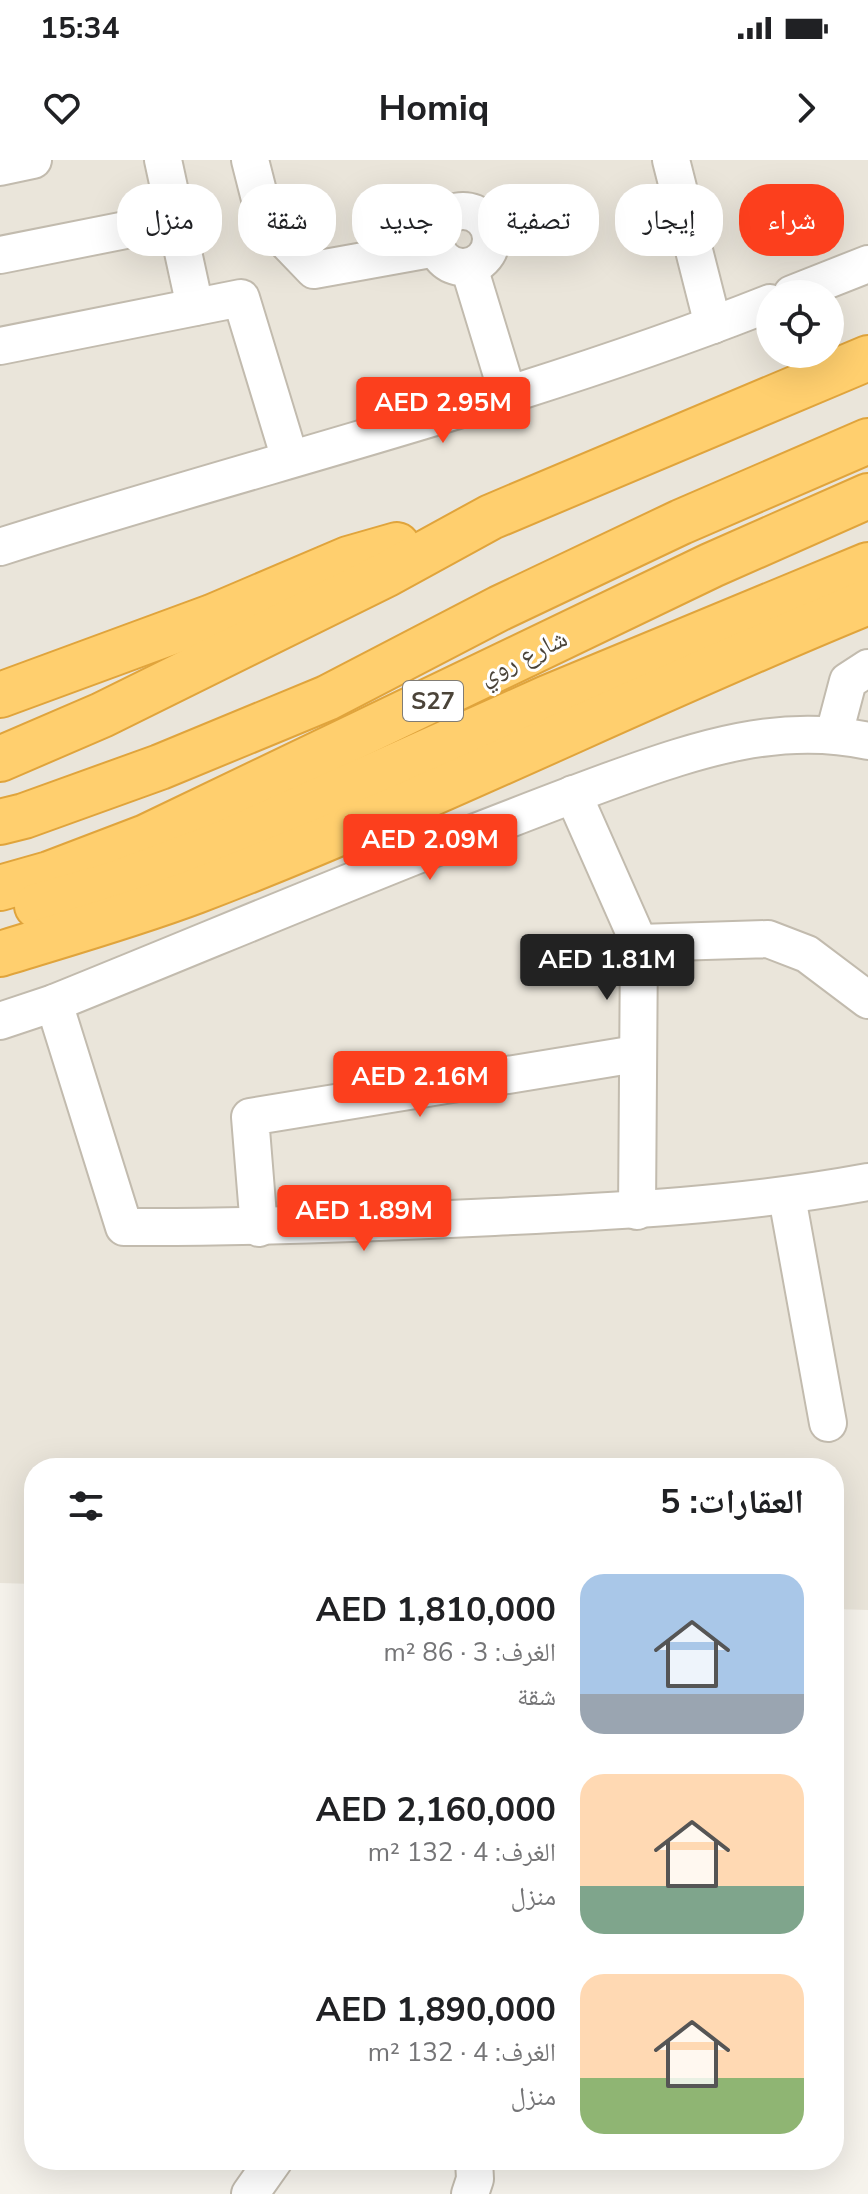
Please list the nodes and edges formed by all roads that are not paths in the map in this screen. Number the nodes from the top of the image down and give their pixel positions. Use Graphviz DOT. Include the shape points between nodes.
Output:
graph roads {
  1 [pos="33,160"];
  2 [pos="163,160"];
  3 [pos="250,160"];
  4 [pos="671,160"];
  5 [pos="0,167"];
  6 [pos="168,184"];
  7 [pos="462,211"];
  8 [pos="117,232"];
  9 [pos="0,255"];
  10 [pos="184,256"];
  11 [pos="392,256"];
  12 [pos="440,256"];
  13 [pos="868,264"];
  14 [pos="469,267"];
  15 [pos="827,280"];
  16 [pos="195,307"];
  17 [pos="756,308"];
  18 [pos="713,325"];
  19 [pos="0,346"];
  20 [pos="868,358"];
  21 [pos="508,395"];
  22 [pos="868,441"];
  23 [pos="290,459"];
  24 [pos="864,498"];
  25 [pos="92,517"];
  26 [pos="491,517"];
  27 [pos="0,535"];
  28 [pos="0,547"];
  29 [pos="868,565"];
  30 [pos="868,602"];
  31 [pos="868,668"];
  32 [pos="0,695"];
  33 [pos="851,737"];
  34 [pos="0,759"];
  35 [pos="573,794"];
  36 [pos="0,822"];
  37 [pos="0,888"];
  38 [pos="0,916"];
  39 [pos="639,943"];
  40 [pos="0,954"];
  41 [pos="868,1000"];
  42 [pos="54,1003"];
  43 [pos="0,1021"];
  44 [pos="636,1054"];
  45 [pos="868,1182"];
  46 [pos="787,1197"];
  47 [pos="637,1211"];
  48 [pos="259,1228"];
  49 [pos="828,1423"];
  50 [pos="267,2170"];
  51 [pos="475,2170"];
  52 [pos="250,2194"];
  53 [pos="470,2194"];
  1 -- 5 [label="street"];
  2 -- 6 [label="street"];
  3 -- 11 [label="street" via="265,219 314,270"];
  4 -- 18 [label="street"];
  7 -- 14 [label="street" via="479,215 490,230 490,249"];
  8 -- 9 [label="street"];
  10 -- 16 [label="street"];
  12 -- 14 [label="street" via="450,265"];
  13 -- 15 [label="street"];
  14 -- 21 [label="street"];
  16 -- 19 [label="street"];
  16 -- 23 [label="street" via="241,298"];
  17 -- 18 [label="street"];
  18 -- 21 [label="street"];
  20 -- 26 [label="highway"];
  21 -- 23 [label="street"];
  22 -- 36 [label="highway, شارع روي / S27" via="514,601 327,698 160,767"];
  23 -- 25 [label="street"];
  24 -- 37 [label="highway, شارع روي / S27" via="712,565 146,837"];
  25 -- 27 [label="street"];
  25 -- 28 [label="street"];
  26 -- 32 [label="highway" via="348,559 212,617"];
  26 -- 34 [label="highway" via="116,708"];
  29 -- 38 [label="highway" via="547,698 224,843 111,885"];
  30 -- 40 [label="highway" via="195,891"];
  31 -- 33 [label="street" via="848,681"];
  33 -- 35 [label="street" via="786,734 727,742"];
  35 -- 39 [label="street"];
  35 -- 42 [label="street"];
  39 -- 41 [label="street" via="768,939 807,954"];
  39 -- 44 [label="street"];
  42 -- 43 [label="street"];
  42 -- 48 [label="street" via="124,1227"];
  44 -- 47 [label="street"];
  44 -- 48 [label="street" via="250,1117"];
  45 -- 46 [label="street"];
  46 -- 47 [label="street"];
  46 -- 49 [label="street"];
  47 -- 48 [label="street"];
  50 -- 52 [label="street"];
  51 -- 53 [label="street"];
}
